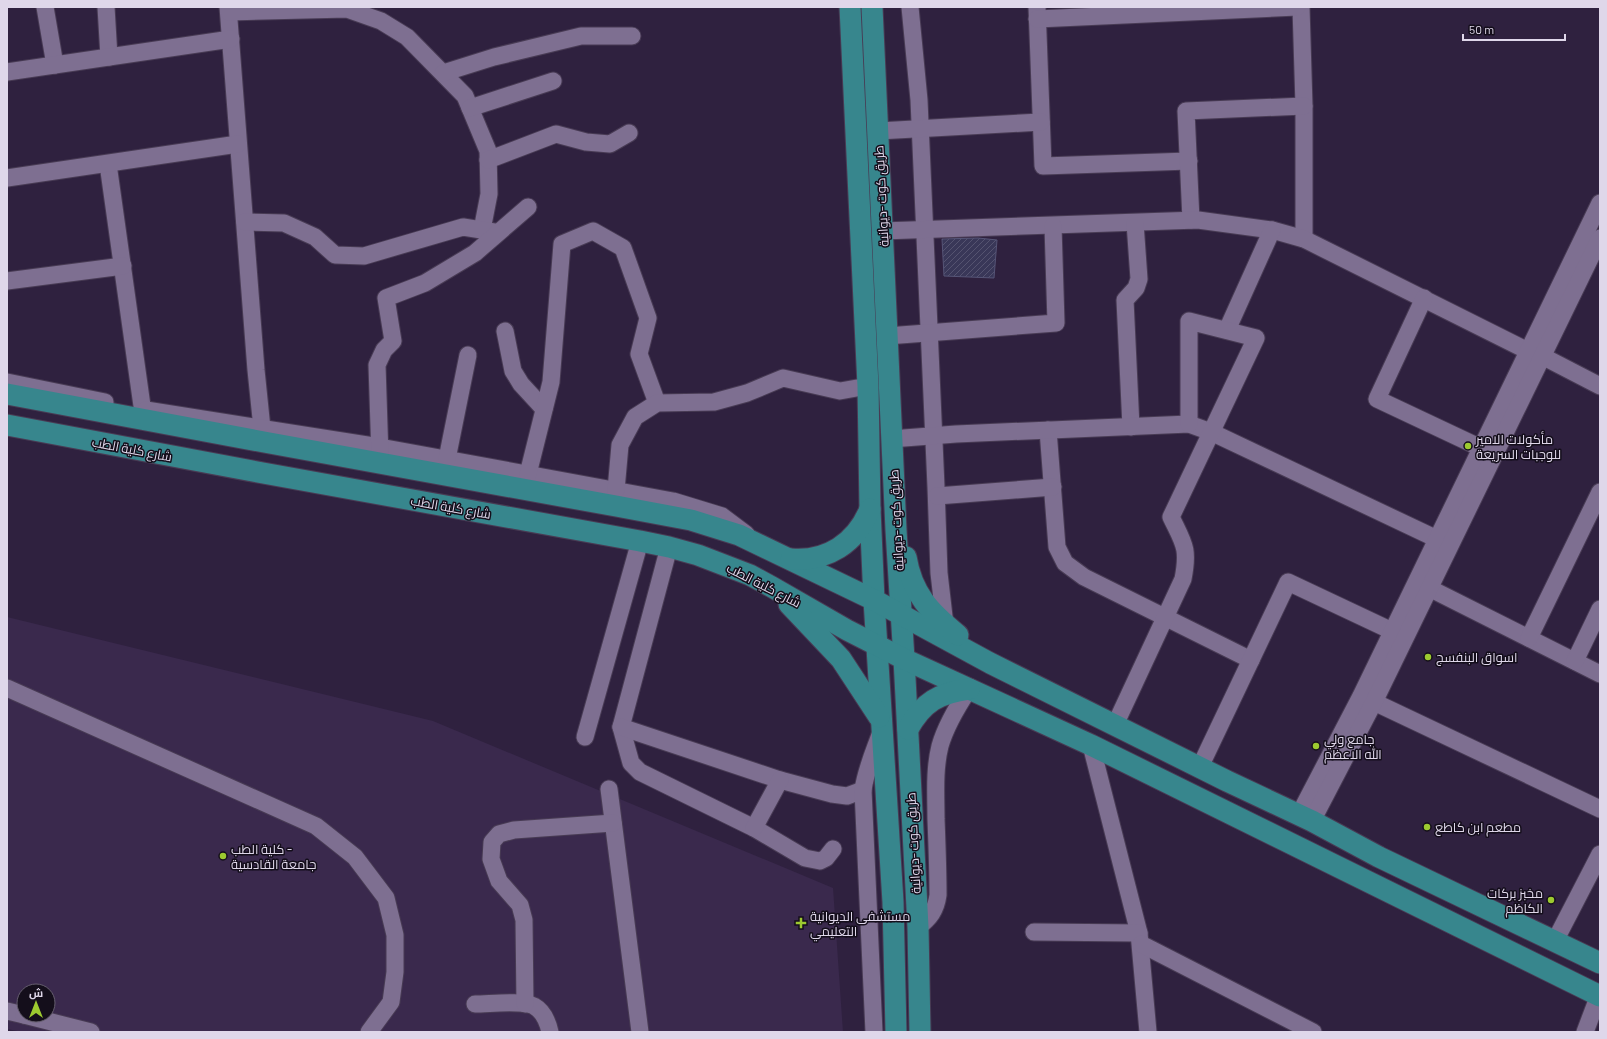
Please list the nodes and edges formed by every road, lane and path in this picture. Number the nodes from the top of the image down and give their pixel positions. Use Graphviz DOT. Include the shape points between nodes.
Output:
graph roads {
  1 [pos="45,7"];
  2 [pos="106,7"];
  3 [pos="850,7"];
  4 [pos="872,7"];
  5 [pos="910,7"];
  6 [pos="1297,7"];
  7 [pos="1301,7"];
  8 [pos="348,8"];
  9 [pos="228,10"];
  10 [pos="1037,13"];
  11 [pos="632,36"];
  12 [pos="231,39"];
  13 [pos="109,57"];
  14 [pos="55,65"];
  15 [pos="7,72"];
  16 [pos="443,73"];
  17 [pos="553,81"];
  18 [pos="1304,106"];
  19 [pos="470,108"];
  20 [pos="1041,122"];
  21 [pos="920,128"];
  22 [pos="878,131"];
  23 [pos="629,133"];
  24 [pos="238,144"];
  25 [pos="488,160"];
  26 [pos="1189,161"];
  27 [pos="108,164"];
  28 [pos="7,178"];
  29 [pos="1600,203"];
  30 [pos="528,207"];
  31 [pos="1191,220"];
  32 [pos="245,222"];
  33 [pos="1135,223"];
  34 [pos="1053,226"];
  35 [pos="924,230"];
  36 [pos="1272,230"];
  37 [pos="882,231"];
  38 [pos="490,232"];
  39 [pos="1600,238"];
  40 [pos="1304,239"];
  41 [pos="1595,261"];
  42 [pos="123,266"];
  43 [pos="7,281"];
  44 [pos="1424,298"];
  45 [pos="1228,330"];
  46 [pos="505,331"];
  47 [pos="929,333"];
  48 [pos="887,336"];
  49 [pos="1535,353"];
  50 [pos="468,355"];
  51 [pos="7,382"];
  52 [pos="868,386"];
  53 [pos="1600,386"];
  54 [pos="7,394"];
  55 [pos="657,403"];
  56 [pos="544,409"];
  57 [pos="143,415"];
  58 [pos="1189,424"];
  59 [pos="7,425"];
  60 [pos="1130,426"];
  61 [pos="1048,430"];
  62 [pos="1211,432"];
  63 [pos="263,436"];
  64 [pos="934,436"];
  65 [pos="891,439"];
  66 [pos="1481,448"];
  67 [pos="380,455"];
  68 [pos="447,459"];
  69 [pos="528,474"];
  70 [pos="470,480"];
  71 [pos="1053,487"];
  72 [pos="616,490"];
  73 [pos="1600,492"];
  74 [pos="937,496"];
  75 [pos="870,509"];
  76 [pos="466,510"];
  77 [pos="896,530"];
  78 [pos="1437,539"];
  79 [pos="640,540"];
  80 [pos="669,547"];
  81 [pos="764,547"];
  82 [pos="790,559"];
  83 [pos="772,586"];
  84 [pos="1430,588"];
  85 [pos="874,600"];
  86 [pos="1600,609"];
  87 [pos="902,615"];
  88 [pos="1165,617"];
  89 [pos="945,625"];
  90 [pos="1392,631"];
  91 [pos="1529,638"];
  92 [pos="876,644"];
  93 [pos="904,659"];
  94 [pos="1251,660"];
  95 [pos="1575,661"];
  96 [pos="990,663"];
  97 [pos="1600,674"];
  98 [pos="7,688"];
  99 [pos="970,689"];
  100 [pos="1374,702"];
  101 [pos="1115,725"];
  102 [pos="881,726"];
  103 [pos="621,728"];
  104 [pos="908,729"];
  105 [pos="585,738"];
  106 [pos="1091,745"];
  107 [pos="1200,767"];
  108 [pos="780,780"];
  109 [pos="1226,781"];
  110 [pos="609,789"];
  111 [pos="863,790"];
  112 [pos="1214,805"];
  113 [pos="1600,809"];
  114 [pos="1305,818"];
  115 [pos="613,823"];
  116 [pos="754,828"];
  117 [pos="833,849"];
  118 [pos="1600,854"];
  119 [pos="1379,857"];
  120 [pos="1367,881"];
  121 [pos="918,927"];
  122 [pos="1034,932"];
  123 [pos="1140,938"];
  124 [pos="1555,941"];
  125 [pos="1600,963"];
  126 [pos="1599,996"];
  127 [pos="475,1004"];
  128 [pos="525,1004"];
  129 [pos="56,1023"];
  130 [pos="91,1032"];
  131 [pos="368,1032"];
  132 [pos="550,1032"];
  133 [pos="640,1032"];
  134 [pos="874,1032"];
  135 [pos="896,1032"];
  136 [pos="920,1032"];
  137 [pos="1148,1032"];
  138 [pos="1313,1032"];
  139 [pos="1585,1032"];
  1 -- 14 [label="street"];
  2 -- 13 [label="street"];
  3 -- 52 [label="main road, طريق كوت -ديوانية"];
  4 -- 22 [label="main road, طريق كوت -ديوانية"];
  5 -- 21 [label="street"];
  6 -- 10 [label="street"];
  7 -- 18 [label="street"];
  8 -- 9 [label="street"];
  8 -- 16 [label="street" via="382,21 407,37"];
  9 -- 12 [label="street"];
  10 -- 20 [label="street"];
  11 -- 16 [label="street" via="581,36 494,57"];
  12 -- 13 [label="street"];
  12 -- 24 [label="street"];
  13 -- 14 [label="street"];
  14 -- 15 [label="street"];
  16 -- 19 [label="street" via="466,96"];
  17 -- 19 [label="street"];
  18 -- 26 [label="street" via="1186,111"];
  18 -- 40 [label="street"];
  19 -- 25 [label="street" via="488,151"];
  20 -- 21 [label="street"];
  20 -- 26 [label="street" via="1043,166"];
  21 -- 22 [label="street"];
  21 -- 35 [label="street"];
  22 -- 37 [label="main road, طريق كوت -ديوانية"];
  23 -- 25 [label="street" via="610,144 586,142 556,134"];
  24 -- 27 [label="street"];
  24 -- 32 [label="street"];
  25 -- 38 [label="street"];
  26 -- 31 [label="street"];
  27 -- 28 [label="street"];
  27 -- 42 [label="street"];
  29 -- 49 [label="street"];
  30 -- 38 [label="street"];
  31 -- 33 [label="street"];
  31 -- 36 [label="street"];
  32 -- 38 [label="street" via="284,223 315,237 335,255 364,256 463,227"];
  32 -- 63 [label="street"];
  33 -- 34 [label="street"];
  33 -- 60 [label="street" via="1139,279 1136,288 1125,300"];
  34 -- 35 [label="street"];
  34 -- 47 [label="street" via="1056,323"];
  35 -- 37 [label="street"];
  35 -- 47 [label="street"];
  36 -- 40 [label="street"];
  36 -- 45 [label="street"];
  37 -- 48 [label="main road, طريق كوت -ديوانية"];
  38 -- 67 [label="street" via="475,253 424,283 386,298 393,341 384,350 377,365"];
  39 -- 41 [label="street"];
  40 -- 44 [label="street"];
  41 -- 49 [label="street"];
  42 -- 43 [label="street"];
  42 -- 57 [label="street"];
  44 -- 49 [label="street"];
  44 -- 66 [label="street" via="1377,399"];
  45 -- 58 [label="street" via="1189,321"];
  45 -- 62 [label="street" via="1256,338"];
  46 -- 56 [label="street" via="513,371 521,384"];
  47 -- 48 [label="street"];
  47 -- 64 [label="street"];
  48 -- 65 [label="main road, طريق كوت -ديوانية"];
  49 -- 53 [label="street"];
  49 -- 66 [label="street"];
  49 -- 84 [label="street"];
  50 -- 68 [label="street"];
  51 -- 57 [label="street"];
  52 -- 55 [label="street" via="840,391 783,378 747,393 714,402"];
  52 -- 75 [label="main road, طريق كوت -ديوانية"];
  54 -- 57 [label="main road"];
  55 -- 56 [label="street" via="639,354 648,318 623,248 593,231 562,244 551,382"];
  55 -- 72 [label="street" via="635,417 620,445"];
  56 -- 69 [label="street"];
  57 -- 63 [label="main road"];
  58 -- 60 [label="street"];
  58 -- 62 [label="street"];
  59 -- 76 [label="main road, شارع كلية الطب"];
  60 -- 61 [label="street"];
  61 -- 64 [label="street"];
  61 -- 71 [label="street"];
  62 -- 78 [label="street"];
  62 -- 88 [label="street" via="1171,517 1185,546 1186,561 1183,579"];
  63 -- 67 [label="main road"];
  64 -- 65 [label="street"];
  64 -- 74 [label="street"];
  65 -- 77 [label="main road, طريق كوت -ديوانية"];
  66 -- 78 [label="street"];
  67 -- 68 [label="street"];
  67 -- 70 [label="main road"];
  68 -- 69 [label="street"];
  69 -- 72 [label="street"];
  70 -- 76 [label="main road"];
  70 -- 81 [label="main road" via="691,520 740,535"];
  71 -- 74 [label="street"];
  71 -- 88 [label="street" via="1057,547 1065,563 1084,577"];
  72 -- 81 [label="street" via="674,501 722,516"];
  73 -- 91 [label="street"];
  74 -- 89 [label="street" via="939,573"];
  75 -- 82 [label="main road" via="860,529 844,545 818,557"];
  75 -- 85 [label="main road, طريق كوت -ديوانية"];
  76 -- 79 [label="main road, شارع كلية الطب"];
  77 -- 87 [label="main road, طريق كوت -ديوانية"];
  77 -- 89 [label="main road" via="920,597 928,609"];
  78 -- 90 [label="street"];
  79 -- 80 [label="main road, شارع كلية الطب"];
  79 -- 105 [label="street"];
  80 -- 83 [label="main road, شارع كلية الطب" via="725,565"];
  80 -- 103 [label="street"];
  81 -- 82 [label="main road"];
  82 -- 85 [label="main road"];
  83 -- 92 [label="main road, شارع كلية الطب"];
  83 -- 102 [label="main road" via="842,659"];
  84 -- 91 [label="street"];
  84 -- 100 [label="street"];
  85 -- 87 [label="main road"];
  85 -- 92 [label="main road, طريق كوت -ديوانية"];
  86 -- 95 [label="street"];
  87 -- 93 [label="main road, طريق كوت -ديوانية"];
  87 -- 96 [label="main road"];
  88 -- 94 [label="street"];
  88 -- 101 [label="street"];
  89 -- 96 [label="main road"];
  90 -- 94 [label="street" via="1288,582"];
  90 -- 114 [label="street"];
  91 -- 95 [label="street"];
  92 -- 93 [label="main road, شارع كلية الطب"];
  92 -- 102 [label="main road, طريق كوت -ديوانية"];
  93 -- 99 [label="main road, شارع كلية الطب"];
  93 -- 104 [label="main road, طريق كوت -ديوانية"];
  94 -- 107 [label="street"];
  95 -- 97 [label="street"];
  96 -- 101 [label="main road"];
  98 -- 131 [label="street" via="316,826 355,857 386,898 395,935 395,972 391,1002"];
  99 -- 104 [label="main road" via="939,696 926,704"];
  99 -- 106 [label="main road, شارع كلية الطب"];
  99 -- 121 [label="street" via="947,726 940,746 936,767 937,906"];
  100 -- 113 [label="street"];
  100 -- 114 [label="street"];
  101 -- 107 [label="main road"];
  102 -- 111 [label="street" via="865,775"];
  102 -- 135 [label="main road, طريق كوت -ديوانية" via="893,902"];
  103 -- 108 [label="street"];
  103 -- 116 [label="street" via="631,763 640,772"];
  104 -- 121 [label="main road, طريق كوت -ديوانية"];
  106 -- 112 [label="main road, شارع كلية الطب"];
  106 -- 123 [label="street"];
  107 -- 109 [label="main road"];
  108 -- 111 [label="street" via="847,796"];
  108 -- 116 [label="street"];
  109 -- 112 [label="main road"];
  109 -- 114 [label="main road"];
  110 -- 115 [label="street"];
  111 -- 134 [label="street"];
  112 -- 120 [label="main road, شارع كلية الطب"];
  114 -- 119 [label="main road"];
  115 -- 128 [label="street" via="514,830 499,834 492,842 491,859 499,881 520,905 524,920"];
  115 -- 133 [label="street"];
  116 -- 117 [label="street" via="805,858 820,860 826,858"];
  118 -- 124 [label="street"];
  119 -- 120 [label="main road"];
  119 -- 124 [label="main road"];
  120 -- 126 [label="main road, شارع كلية الطب"];
  121 -- 136 [label="main road, طريق كوت -ديوانية"];
  122 -- 123 [label="street"];
  123 -- 137 [label="street"];
  123 -- 138 [label="street"];
  124 -- 125 [label="main road"];
  126 -- 139 [label="street"];
  127 -- 128 [label="street"];
  128 -- 132 [label="street" via="535,1006 543,1014"];
  129 -- 130 [label="street"];
}
